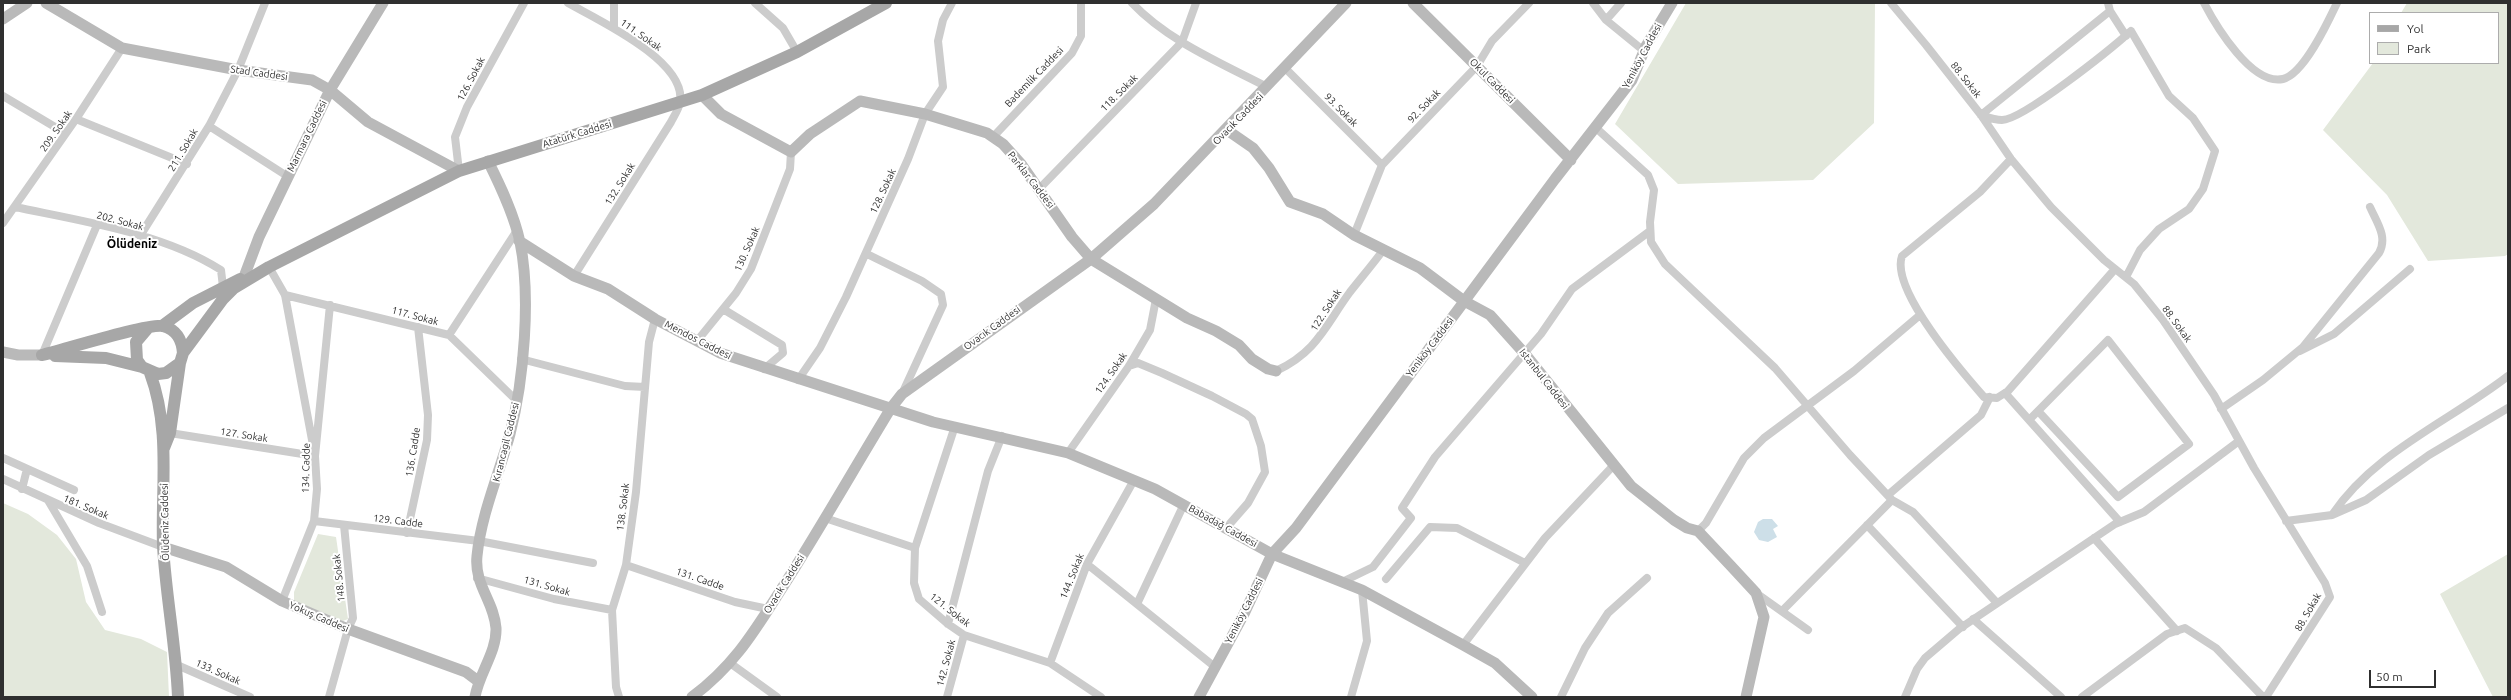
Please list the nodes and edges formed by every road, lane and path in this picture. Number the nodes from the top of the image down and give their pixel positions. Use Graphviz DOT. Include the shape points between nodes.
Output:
graph roads {
  1 [pos="27,3"];
  2 [pos="46,3"];
  3 [pos="265,3"];
  4 [pos="383,3"];
  5 [pos="524,3"];
  6 [pos="568,3"];
  7 [pos="614,3"];
  8 [pos="755,3"];
  9 [pos="886,3"];
  10 [pos="952,3"];
  11 [pos="1132,3"];
  12 [pos="1196,3"];
  13 [pos="1346,3"];
  14 [pos="1413,3"];
  15 [pos="1529,3"];
  16 [pos="1593,3"];
  17 [pos="1621,3"];
  18 [pos="1672,3"];
  19 [pos="1891,3"];
  20 [pos="2204,3"];
  21 [pos="2336,3"];
  22 [pos="1080,4"];
  23 [pos="2109,7"];
  24 [pos="3,19"];
  25 [pos="1606,20"];
  26 [pos="614,28"];
  27 [pos="2126,36"];
  28 [pos="1182,42"];
  29 [pos="122,48"];
  30 [pos="1644,51"];
  31 [pos="797,52"];
  32 [pos="1477,66"];
  33 [pos="1285,68"];
  34 [pos="238,70"];
  35 [pos="1268,87"];
  36 [pos="330,90"];
  37 [pos="702,95"];
  38 [pos="3,96"];
  39 [pos="680,102"];
  40 [pos="925,114"];
  41 [pos="1980,115"];
  42 [pos="76,119"];
  43 [pos="209,126"];
  44 [pos="1596,128"];
  45 [pos="1227,130"];
  46 [pos="65,133"];
  47 [pos="993,137"];
  48 [pos="791,152"];
  49 [pos="2011,159"];
  50 [pos="488,160"];
  51 [pos="1571,160"];
  52 [pos="187,164"];
  53 [pos="1382,165"];
  54 [pos="459,171"];
  55 [pos="287,176"];
  56 [pos="1040,188"];
  57 [pos="15,207"];
  58 [pos="2370,208"];
  59 [pos="3,223"];
  60 [pos="97,224"];
  61 [pos="1650,231"];
  62 [pos="1354,235"];
  63 [pos="140,236"];
  64 [pos="518,236"];
  65 [pos="1384,249"];
  66 [pos="867,254"];
  67 [pos="1091,259"];
  68 [pos="269,267"];
  69 [pos="2115,269"];
  70 [pos="2410,269"];
  71 [pos="574,276"];
  72 [pos="244,277"];
  73 [pos="2126,277"];
  74 [pos="223,286"];
  75 [pos="285,295"];
  76 [pos="1156,299"];
  77 [pos="1464,301"];
  78 [pos="330,305"];
  79 [pos="723,309"];
  80 [pos="1920,315"];
  81 [pos="655,319"];
  82 [pos="162,326"];
  83 [pos="418,327"];
  84 [pos="147,329"];
  85 [pos="449,335"];
  86 [pos="697,341"];
  87 [pos="3,352"];
  88 [pos="2296,353"];
  89 [pos="1525,354"];
  90 [pos="42,355"];
  91 [pos="182,358"];
  92 [pos="521,359"];
  93 [pos="1129,366"];
  94 [pos="764,369"];
  95 [pos="146,370"];
  96 [pos="1276,371"];
  97 [pos="2508,376"];
  98 [pos="798,380"];
  99 [pos="645,387"];
  100 [pos="2004,393"];
  101 [pos="902,394"];
  102 [pos="1990,397"];
  103 [pos="516,400"];
  104 [pos="1808,404"];
  105 [pos="891,408"];
  106 [pos="2508,408"];
  107 [pos="2221,409"];
  108 [pos="2038,411"];
  109 [pos="2029,420"];
  110 [pos="955,426"];
  111 [pos="170,433"];
  112 [pos="1002,436"];
  113 [pos="2239,441"];
  114 [pos="164,448"];
  115 [pos="1068,453"];
  116 [pos="315,456"];
  117 [pos="3,458"];
  118 [pos="1613,466"];
  119 [pos="27,469"];
  120 [pos="3,479"];
  121 [pos="1134,480"];
  122 [pos="22,489"];
  123 [pos="74,490"];
  124 [pos="1890,498"];
  125 [pos="49,502"];
  126 [pos="1184,504"];
  127 [pos="2332,515"];
  128 [pos="825,518"];
  129 [pos="314,521"];
  130 [pos="2286,521"];
  131 [pos="2120,522"];
  132 [pos="344,525"];
  133 [pos="1866,525"];
  134 [pos="1227,527"];
  135 [pos="1698,531"];
  136 [pos="407,533"];
  137 [pos="2094,538"];
  138 [pos="479,541"];
  139 [pos="163,547"];
  140 [pos="915,548"];
  141 [pos="1272,554"];
  142 [pos="593,563"];
  143 [pos="1525,563"];
  144 [pos="1087,564"];
  145 [pos="626,565"];
  146 [pos="477,578"];
  147 [pos="1647,578"];
  148 [pos="1386,579"];
  149 [pos="1342,582"];
  150 [pos="1362,590"];
  151 [pos="1756,594"];
  152 [pos="282,601"];
  153 [pos="1136,604"];
  154 [pos="1997,604"];
  155 [pos="768,609"];
  156 [pos="612,610"];
  157 [pos="1782,611"];
  158 [pos="102,612"];
  159 [pos="1973,619"];
  160 [pos="948,624"];
  161 [pos="1962,627"];
  162 [pos="348,629"];
  163 [pos="1808,630"];
  164 [pos="2177,631"];
  165 [pos="964,635"];
  166 [pos="1463,645"];
  167 [pos="730,663"];
  168 [pos="1050,663"];
  169 [pos="177,665"];
  170 [pos="1216,667"];
  171 [pos="478,681"];
  172 [pos="178,697"];
  173 [pos="250,697"];
  174 [pos="329,697"];
  175 [pos="475,697"];
  176 [pos="619,697"];
  177 [pos="692,697"];
  178 [pos="777,697"];
  179 [pos="947,697"];
  180 [pos="1101,697"];
  181 [pos="1199,697"];
  182 [pos="1351,697"];
  183 [pos="1532,697"];
  184 [pos="1561,697"];
  185 [pos="1746,697"];
  186 [pos="1905,697"];
  187 [pos="2061,697"];
  188 [pos="2082,697"];
  189 [pos="2263,697"];
  190 [pos="2266,697"];
  1 -- 24 [label="street"];
  2 -- 29 [label="street, Stad Caddesi"];
  3 -- 34 [label="street, 211. Sokak"];
  4 -- 36 [label="street, Marmara Caddesi"];
  5 -- 54 [label="street, 126. Sokak" via="467,106 455,137"];
  6 -- 26 [label="street, 111. Sokak"];
  7 -- 26 [label="street"];
  8 -- 31 [label="street" via="783,28"];
  9 -- 31 [label="main road, Atatürk Caddesi"];
  10 -- 40 [label="street, 128. Sokak" via="943,20 938,41 943,86"];
  11 -- 28 [label="street" via="1147,19"];
  12 -- 28 [label="street, 118. Sokak"];
  13 -- 33 [label="street, Ovacık Caddesi"];
  14 -- 32 [label="street, Okul Caddesi"];
  15 -- 32 [label="street, 92. Sokak" via="1492,41"];
  16 -- 25 [label="street"];
  17 -- 25 [label="street"];
  18 -- 30 [label="street, Yeniköy Caddesi"];
  19 -- 41 [label="street, 88. Sokak"];
  20 -- 21 [label="street" via="2213,21 2238,55 2272,80 2284,79 2298,68 2314,48"];
  22 -- 47 [label="street, Bademlik Caddesi" via="1081,36 1072,53"];
  23 -- 27 [label="street"];
  23 -- 41 [label="street"];
  25 -- 30 [label="street"];
  26 -- 39 [label="street, 111. Sokak" via="653,54 675,76"];
  27 -- 41 [label="street" via="2055,90 2014,116 2002,120"];
  27 -- 73 [label="street" via="2130,32 2169,96 2193,118 2215,151 2203,189 2189,209 2159,229 2140,250"];
  28 -- 35 [label="street"];
  28 -- 56 [label="street, 118. Sokak"];
  29 -- 34 [label="street, Stad Caddesi"];
  29 -- 42 [label="street, 209. Sokak"];
  30 -- 44 [label="street, Yeniköy Caddesi" via="1632,80"];
  31 -- 37 [label="main road, Atatürk Caddesi"];
  32 -- 51 [label="street, Okul Caddesi"];
  32 -- 53 [label="street, 92. Sokak"];
  33 -- 35 [label="street, Ovacık Caddesi"];
  33 -- 53 [label="street, 93. Sokak"];
  34 -- 36 [label="street, Stad Caddesi" via="312,80"];
  34 -- 43 [label="street, 211. Sokak"];
  35 -- 45 [label="street, Ovacık Caddesi"];
  36 -- 54 [label="street, Stad Caddesi" via="368,122"];
  36 -- 55 [label="street, Marmara Caddesi"];
  37 -- 39 [label="main road, Atatürk Caddesi"];
  37 -- 48 [label="street" via="721,114"];
  38 -- 46 [label="street"];
  39 -- 50 [label="main road, Atatürk Caddesi"];
  39 -- 71 [label="street, 132. Sokak" via="671,122"];
  40 -- 47 [label="street, Parklar Caddesi"];
  40 -- 48 [label="street, Parklar Caddesi" via="860,101 810,134"];
  40 -- 66 [label="street, 128. Sokak"];
  41 -- 49 [label="street, 88. Sokak"];
  42 -- 46 [label="street, 209. Sokak"];
  42 -- 52 [label="street"];
  43 -- 52 [label="street, 211. Sokak"];
  43 -- 55 [label="street"];
  44 -- 51 [label="street, Yeniköy Caddesi"];
  44 -- 61 [label="street" via="1648,175 1654,190"];
  45 -- 62 [label="street, Istanbul Caddesi" via="1253,148 1290,202 1323,214"];
  45 -- 67 [label="street, Ovacık Caddesi" via="1154,204"];
  46 -- 57 [label="street, 209. Sokak"];
  47 -- 56 [label="street, Parklar Caddesi" via="1003,144"];
  48 -- 79 [label="street, 130. Sokak" via="790,169 751,269"];
  49 -- 69 [label="street, 88. Sokak" via="2051,207"];
  49 -- 80 [label="street" via="1980,192 1902,256 1899,263 1906,292"];
  50 -- 54 [label="main road, Atatürk Caddesi"];
  50 -- 64 [label="street, Kırancagil Caddesi" via="499,182"];
  51 -- 77 [label="street, Yeniköy Caddesi"];
  52 -- 63 [label="street, 211. Sokak"];
  53 -- 62 [label="street, 92. Sokak"];
  54 -- 68 [label="main road, Atatürk Caddesi"];
  55 -- 72 [label="street, Marmara Caddesi"];
  56 -- 67 [label="street, Parklar Caddesi" via="1072,237"];
  57 -- 59 [label="street, 209. Sokak"];
  57 -- 60 [label="street, 202. Sokak"];
  58 -- 88 [label="street" via="2384,244 2355,285"];
  60 -- 63 [label="street, 202. Sokak"];
  60 -- 90 [label="street"];
  61 -- 89 [label="street" via="1572,289"];
  61 -- 104 [label="street" via="1651,242 1665,264 1770,362"];
  62 -- 65 [label="street, Istanbul Caddesi"];
  63 -- 74 [label="street, 202. Sokak" via="200,256 222,270"];
  64 -- 71 [label="street, Mendos Caddesi"];
  64 -- 85 [label="street"];
  64 -- 92 [label="street, Kırancagil Caddesi" via="525,296"];
  65 -- 77 [label="street, Istanbul Caddesi" via="1420,268"];
  65 -- 96 [label="street, 122. Sokak" via="1350,293 1317,343 1291,364"];
  66 -- 98 [label="street, 128. Sokak" via="820,348"];
  66 -- 101 [label="street" via="941,294 943,305"];
  67 -- 76 [label="street, Parklar Caddesi"];
  67 -- 101 [label="street, Ovacık Caddesi"];
  68 -- 72 [label="main road"];
  68 -- 75 [label="street"];
  68 -- 91 [label="main road" via="234,288 223,299"];
  69 -- 73 [label="street, 88. Sokak"];
  69 -- 100 [label="street"];
  70 -- 88 [label="street" via="2334,334"];
  71 -- 81 [label="street, Mendos Caddesi" via="608,289"];
  72 -- 74 [label="main road"];
  73 -- 107 [label="street, 88. Sokak" via="2163,320"];
  74 -- 82 [label="main road" via="193,302"];
  75 -- 78 [label="street, 117. Sokak"];
  75 -- 116 [label="street"];
  76 -- 93 [label="street, 124. Sokak" via="1150,330"];
  76 -- 96 [label="street, Parklar Caddesi" via="1187,318 1216,331 1238,345 1252,360"];
  77 -- 89 [label="street, Istanbul Caddesi" via="1490,315"];
  77 -- 141 [label="street, Yeniköy Caddesi" via="1296,528"];
  78 -- 83 [label="street, 117. Sokak"];
  78 -- 116 [label="street, 134. Cadde"];
  79 -- 86 [label="street, 130. Sokak"];
  79 -- 94 [label="street" via="782,345 783,353"];
  80 -- 102 [label="street" via="1971,382 1984,397"];
  80 -- 104 [label="street" via="1854,371"];
  81 -- 86 [label="street, Mendos Caddesi"];
  81 -- 99 [label="street, 138. Sokak" via="649,342"];
  82 -- 84 [label="main road"];
  82 -- 91 [label="main road" via="178,335 183,344"];
  83 -- 85 [label="street, 117. Sokak"];
  83 -- 136 [label="street, 136. Cadde" via="428,415 427,440"];
  84 -- 90 [label="main road"];
  84 -- 95 [label="main road" via="136,342 137,360"];
  85 -- 103 [label="street, 117. Sokak"];
  86 -- 94 [label="street, Mendos Caddesi" via="720,353"];
  87 -- 90 [label="street" via="18,356"];
  88 -- 107 [label="street"];
  89 -- 118 [label="street, Istanbul Caddesi"];
  89 -- 149 [label="street" via="1435,457 1402,508 1411,518 1373,568"];
  90 -- 95 [label="main road" via="106,358"];
  91 -- 95 [label="main road" via="166,373"];
  91 -- 111 [label="main road"];
  92 -- 99 [label="street" via="625,386"];
  92 -- 103 [label="street, Kırancagil Caddesi"];
  93 -- 115 [label="street, 124. Sokak"];
  93 -- 134 [label="street" via="1138,363 1212,396 1252,419 1261,446 1265,472 1248,503"];
  94 -- 98 [label="street, Mendos Caddesi"];
  95 -- 114 [label="main road, Ölüdeniz Caddesi" via="159,397"];
  97 -- 127 [label="street" via="2389,457 2350,490"];
  98 -- 105 [label="street, Mendos Caddesi"];
  99 -- 145 [label="street, 138. Sokak" via="636,492"];
  100 -- 102 [label="street" via="1997,398"];
  100 -- 109 [label="street"];
  101 -- 105 [label="street, Ovacık Caddesi"];
  102 -- 124 [label="street" via="1980,414"];
  103 -- 138 [label="street, Kırancagil Caddesi" via="510,432"];
  104 -- 124 [label="street"];
  104 -- 135 [label="street" via="1764,438 1744,458 1706,523"];
  105 -- 110 [label="street, Babadağ Caddesi"];
  105 -- 128 [label="street, Ovacık Caddesi"];
  106 -- 127 [label="street" via="2429,455 2366,500"];
  107 -- 113 [label="street, 88. Sokak"];
  108 -- 108 [label="street" via="2108,340 2189,444 2118,497"];
  108 -- 109 [label="street"];
  109 -- 131 [label="street"];
  110 -- 112 [label="street, Babadağ Caddesi"];
  110 -- 140 [label="street, 121. Sokak"];
  111 -- 114 [label="main road"];
  111 -- 116 [label="street, 127. Sokak"];
  112 -- 115 [label="street, Babadağ Caddesi"];
  112 -- 160 [label="street" via="988,471"];
  113 -- 130 [label="street, 88. Sokak"];
  113 -- 131 [label="street" via="2144,512"];
  114 -- 139 [label="main road, Ölüdeniz Caddesi"];
  115 -- 121 [label="street, Babadağ Caddesi"];
  116 -- 129 [label="street, 134. Cadde" via="317,489"];
  117 -- 119 [label="street"];
  118 -- 135 [label="street, Istanbul Caddesi" via="1647,499 1688,528"];
  118 -- 143 [label="street"];
  119 -- 122 [label="street"];
  119 -- 123 [label="street"];
  120 -- 122 [label="street, 181. Sokak"];
  121 -- 126 [label="street, Babadağ Caddesi"];
  121 -- 144 [label="street, 144. Sokak"];
  122 -- 125 [label="street, 181. Sokak"];
  124 -- 133 [label="street"];
  124 -- 154 [label="street" via="1913,512"];
  125 -- 139 [label="street, 181. Sokak" via="99,524"];
  125 -- 158 [label="street" via="87,566"];
  126 -- 134 [label="street, Babadağ Caddesi"];
  126 -- 153 [label="street"];
  127 -- 130 [label="street"];
  128 -- 140 [label="street"];
  128 -- 155 [label="street, Ovacık Caddesi"];
  129 -- 132 [label="street, 129. Cadde"];
  129 -- 152 [label="street, 134. Cadde"];
  130 -- 190 [label="street, 88. Sokak" via="2325,583 2330,597"];
  131 -- 137 [label="street"];
  132 -- 136 [label="street, 129. Cadde"];
  132 -- 162 [label="street, 148. Sokak" via="353,618"];
  133 -- 157 [label="street"];
  133 -- 161 [label="street"];
  134 -- 141 [label="street, Babadağ Caddesi"];
  135 -- 151 [label="street, Istanbul Caddesi"];
  136 -- 138 [label="street, 129. Cadde"];
  137 -- 154 [label="street"];
  137 -- 164 [label="street"];
  138 -- 142 [label="street, 129. Cadde"];
  138 -- 146 [label="street, Kırancagil Caddesi"];
  139 -- 152 [label="street, Yokuş Caddesi" via="226,567"];
  139 -- 169 [label="main road, Ölüdeniz Caddesi"];
  140 -- 160 [label="street, 121. Sokak" via="914,583 919,599"];
  141 -- 149 [label="street, Babadağ Caddesi"];
  141 -- 170 [label="street, Yeniköy Caddesi"];
  143 -- 148 [label="street" via="1457,528 1430,527"];
  143 -- 166 [label="street"];
  144 -- 153 [label="street"];
  144 -- 168 [label="street, 144. Sokak"];
  145 -- 155 [label="street, 131. Cadde" via="735,602"];
  145 -- 156 [label="street, 138. Sokak"];
  146 -- 156 [label="street, 131. Sokak" via="554,599"];
  146 -- 171 [label="street, Kırancagil Caddesi" via="491,606 496,628 495,643"];
  147 -- 184 [label="street" via="1608,614 1585,648"];
  149 -- 150 [label="street, Babadağ Caddesi"];
  150 -- 166 [label="street, Babadağ Caddesi"];
  150 -- 182 [label="street" via="1367,641"];
  151 -- 157 [label="street"];
  151 -- 185 [label="street, Istanbul Caddesi" via="1764,617"];
  152 -- 162 [label="street, Yokuş Caddesi"];
  153 -- 170 [label="street"];
  154 -- 159 [label="street"];
  155 -- 167 [label="street, Ovacık Caddesi" via="739,654"];
  156 -- 176 [label="street, 138. Sokak" via="616,687"];
  157 -- 163 [label="street"];
  159 -- 161 [label="street"];
  159 -- 187 [label="street"];
  160 -- 165 [label="street, 121. Sokak"];
  161 -- 186 [label="street" via="1925,658 1917,669"];
  162 -- 171 [label="street, Yokuş Caddesi" via="434,659 466,672"];
  162 -- 174 [label="street, 148. Sokak"];
  164 -- 188 [label="street" via="2167,634"];
  164 -- 189 [label="street" via="2185,628 2216,648"];
  165 -- 168 [label="street, 121. Sokak"];
  165 -- 179 [label="street, 142. Sokak"];
  166 -- 183 [label="street, Babadağ Caddesi" via="1495,662"];
  167 -- 177 [label="street, Ovacık Caddesi" via="714,681"];
  167 -- 178 [label="street"];
  168 -- 180 [label="street, 121. Sokak"];
  169 -- 172 [label="main road, Ölüdeniz Caddesi"];
  169 -- 173 [label="street, 133. Sokak"];
  170 -- 181 [label="street, Yeniköy Caddesi"];
  171 -- 175 [label="street, Kırancagil Caddesi"];
}
